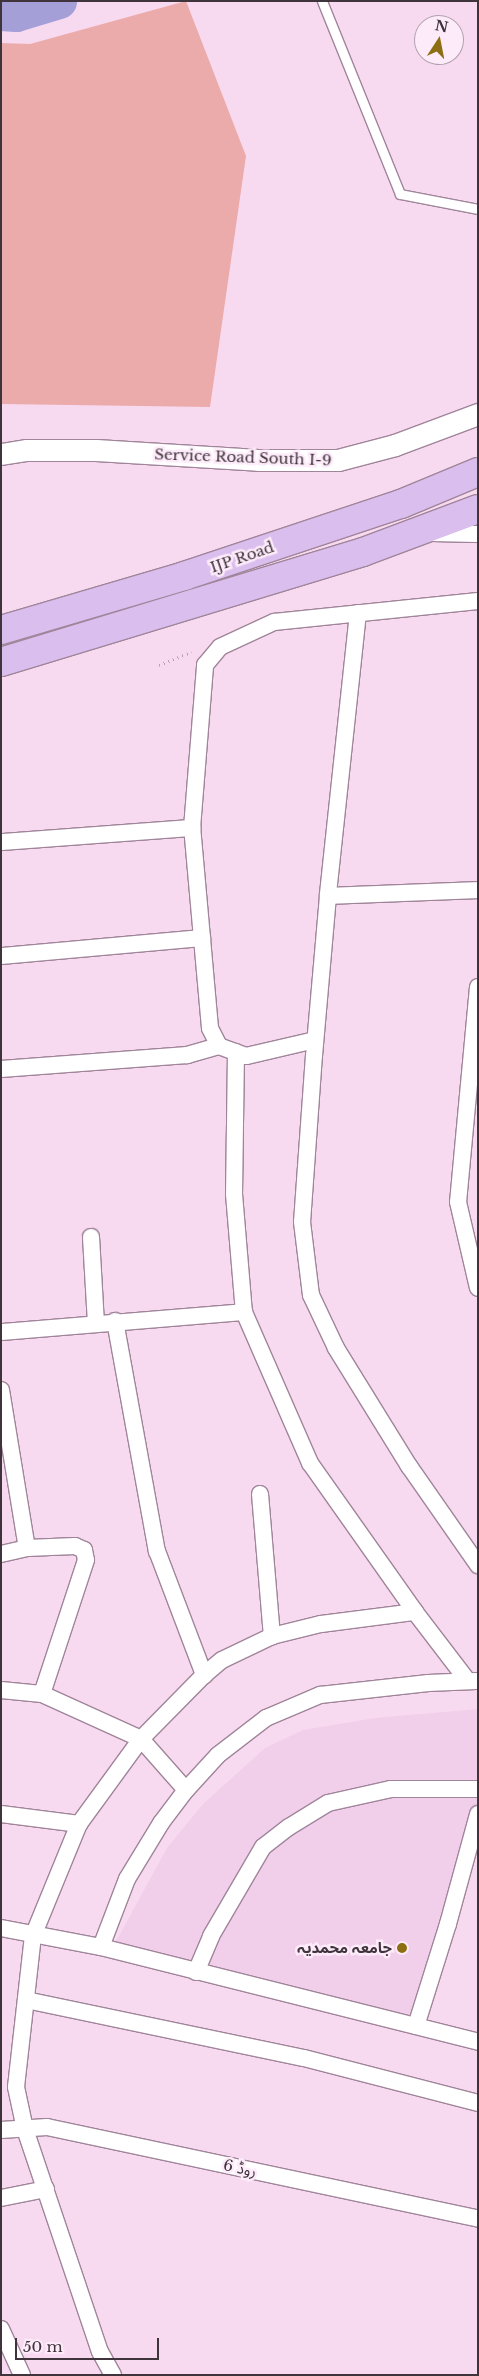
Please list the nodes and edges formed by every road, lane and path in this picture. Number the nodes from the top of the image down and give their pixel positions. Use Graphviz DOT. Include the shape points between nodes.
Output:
graph roads {
  1 [pos="322,1"];
  2 [pos="478,209"];
  3 [pos="478,414"];
  4 [pos="1,454"];
  5 [pos="478,472"];
  6 [pos="478,509"];
  7 [pos="412,534"];
  8 [pos="478,534"];
  9 [pos="478,602"];
  10 [pos="358,613"];
  11 [pos="12,627"];
  12 [pos="32,652"];
  13 [pos="1,662"];
  14 [pos="192,828"];
  15 [pos="1,842"];
  16 [pos="478,890"];
  17 [pos="328,896"];
  18 [pos="202,938"];
  19 [pos="1,956"];
  20 [pos="478,987"];
  21 [pos="315,1040"];
  22 [pos="219,1046"];
  23 [pos="236,1052"];
  24 [pos="1,1069"];
  25 [pos="91,1237"];
  26 [pos="478,1288"];
  27 [pos="244,1312"];
  28 [pos="115,1321"];
  29 [pos="96,1323"];
  30 [pos="1,1332"];
  31 [pos="1,1390"];
  32 [pos="7,1460"];
  33 [pos="260,1494"];
  34 [pos="27,1548"];
  35 [pos="1,1554"];
  36 [pos="478,1565"];
  37 [pos="415,1612"];
  38 [pos="272,1636"];
  39 [pos="204,1675"];
  40 [pos="472,1681"];
  41 [pos="1,1690"];
  42 [pos="42,1694"];
  43 [pos="141,1739"];
  44 [pos="478,1789"];
  45 [pos="186,1790"];
  46 [pos="1,1814"];
  47 [pos="478,1814"];
  48 [pos="79,1824"];
  49 [pos="1,1928"];
  50 [pos="33,1936"];
  51 [pos="101,1947"];
  52 [pos="196,1972"];
  53 [pos="26,2000"];
  54 [pos="416,2026"];
  55 [pos="478,2042"];
  56 [pos="478,2104"];
  57 [pos="25,2128"];
  58 [pos="1,2130"];
  59 [pos="46,2189"];
  60 [pos="1,2198"];
  61 [pos="478,2219"];
  62 [pos="1,2329"];
  63 [pos="22,2375"];
  64 [pos="113,2375"];
  1 -- 2 [label="lane" via="400,194"];
  3 -- 4 [label="street, Service Road South I-9" via="395,445 338,460 258,460 96,450 27,450"];
  5 -- 11 [label="highway, IJP Road" via="401,504 203,570"];
  6 -- 7 [label="highway, IJP Road"];
  7 -- 8 [label="street"];
  7 -- 12 [label="highway, IJP Road"];
  9 -- 10 [label="street"];
  10 -- 14 [label="street" via="274,622 220,647 205,665"];
  10 -- 17 [label="street"];
  11 -- 12 [label="highway"];
  12 -- 13 [label="highway, IJP Road"];
  14 -- 15 [label="street"];
  14 -- 18 [label="street"];
  16 -- 17 [label="street"];
  17 -- 21 [label="street"];
  18 -- 19 [label="street"];
  18 -- 22 [label="street" via="210,1028"];
  20 -- 26 [label="street" via="458,1202"];
  21 -- 23 [label="street" via="246,1056"];
  21 -- 36 [label="street" via="302,1222 311,1295 336,1348 409,1466"];
  22 -- 23 [label="street"];
  22 -- 24 [label="street" via="187,1055"];
  23 -- 27 [label="street" via="234,1194"];
  25 -- 29 [label="street"];
  27 -- 28 [label="street"];
  27 -- 37 [label="street" via="310,1463"];
  28 -- 29 [label="street"];
  28 -- 39 [label="street" via="157,1551"];
  29 -- 30 [label="street"];
  31 -- 32 [label="street"];
  32 -- 34 [label="street"];
  33 -- 38 [label="street"];
  34 -- 35 [label="street"];
  34 -- 42 [label="street" via="75,1546 84,1550 86,1560"];
  37 -- 38 [label="street" via="322,1624"];
  37 -- 40 [label="street"];
  38 -- 39 [label="street" via="222,1660"];
  39 -- 43 [label="street"];
  40 -- 45 [label="street" via="320,1695 266,1718 218,1755"];
  41 -- 42 [label="street"];
  42 -- 43 [label="street"];
  43 -- 45 [label="street"];
  43 -- 48 [label="street"];
  44 -- 52 [label="street" via="391,1789 328,1803 289,1827 263,1847 211,1936"];
  45 -- 51 [label="street" via="161,1823 127,1879"];
  46 -- 48 [label="street"];
  47 -- 54 [label="street"];
  48 -- 50 [label="street"];
  49 -- 50 [label="street"];
  50 -- 51 [label="street"];
  50 -- 53 [label="street"];
  51 -- 52 [label="street"];
  52 -- 54 [label="street"];
  53 -- 56 [label="street" via="304,2058"];
  53 -- 57 [label="street" via="16,2087"];
  54 -- 55 [label="street"];
  57 -- 58 [label="street, روڈ 6"];
  57 -- 59 [label="street"];
  57 -- 61 [label="street, روڈ 6" via="47,2127"];
  59 -- 60 [label="street"];
  59 -- 64 [label="street" via="100,2352"];
  62 -- 63 [label="street"];
}
